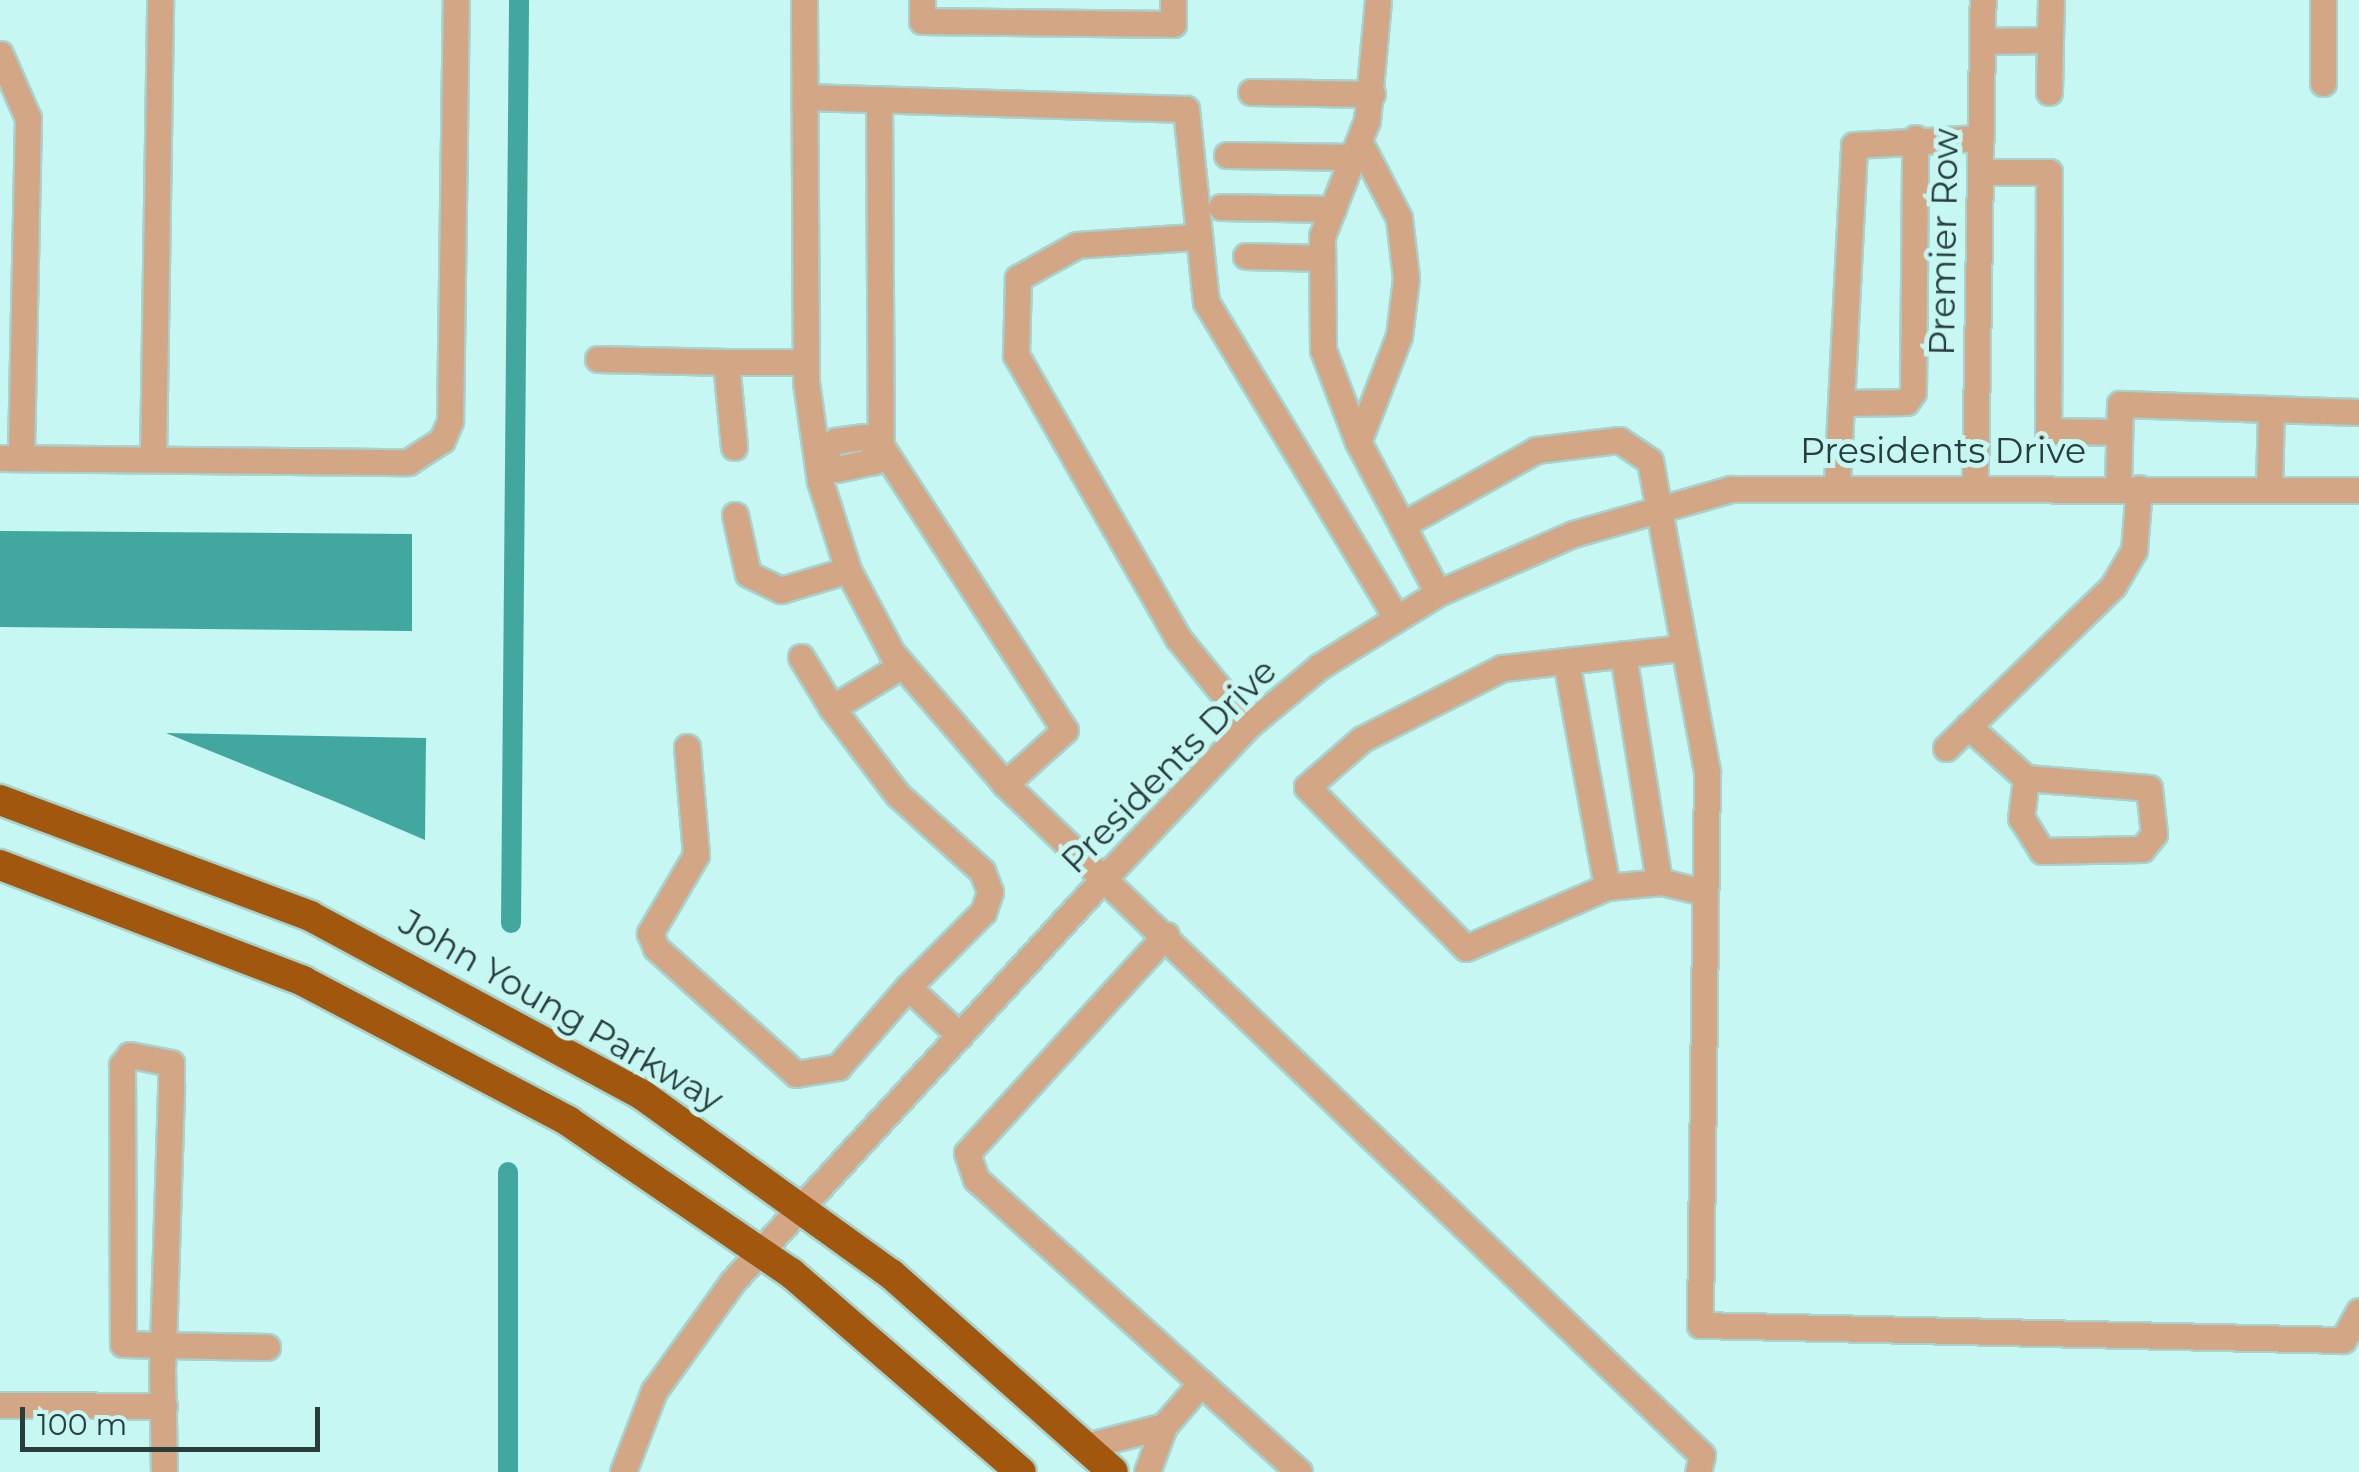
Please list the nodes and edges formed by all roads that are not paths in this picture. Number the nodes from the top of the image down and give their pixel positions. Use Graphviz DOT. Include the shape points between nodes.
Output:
graph roads {
  1 [pos="160,0"];
  2 [pos="456,0"];
  3 [pos="804,0"];
  4 [pos="922,0"];
  5 [pos="1173,0"];
  6 [pos="1378,0"];
  7 [pos="1983,0"];
  8 [pos="2051,0"];
  9 [pos="2323,0"];
  10 [pos="2050,40"];
  11 [pos="1982,41"];
  12 [pos="0,54"];
  13 [pos="2323,82"];
  14 [pos="1252,92"];
  15 [pos="2049,92"];
  16 [pos="1372,94"];
  17 [pos="805,97"];
  18 [pos="878,99"];
  19 [pos="1915,138"];
  20 [pos="1981,138"];
  21 [pos="1357,150"];
  22 [pos="1228,155"];
  23 [pos="1980,172"];
  24 [pos="1221,207"];
  25 [pos="1333,209"];
  26 [pos="1193,238"];
  27 [pos="1246,256"];
  28 [pos="1322,258"];
  29 [pos="598,359"];
  30 [pos="726,362"];
  31 [pos="806,362"];
  32 [pos="1845,403"];
  33 [pos="2271,409"];
  34 [pos="2359,412"];
  35 [pos="2119,432"];
  36 [pos="1358,442"];
  37 [pos="881,446"];
  38 [pos="734,447"];
  39 [pos="10,458"];
  40 [pos="153,458"];
  41 [pos="817,459"];
  42 [pos="1837,483"];
  43 [pos="1975,486"];
  44 [pos="2129,488"];
  45 [pos="2269,489"];
  46 [pos="2359,490"];
  47 [pos="1658,506"];
  48 [pos="735,515"];
  49 [pos="1402,525"];
  50 [pos="848,570"];
  51 [pos="1438,592"];
  52 [pos="1396,617"];
  53 [pos="1681,648"];
  54 [pos="1623,654"];
  55 [pos="802,656"];
  56 [pos="1566,661"];
  57 [pos="901,666"];
  58 [pos="832,708"];
  59 [pos="1249,725"];
  60 [pos="1968,726"];
  61 [pos="687,747"];
  62 [pos="1946,748"];
  63 [pos="2026,778"];
  64 [pos="1005,784"];
  65 [pos="0,800"];
  66 [pos="0,864"];
  67 [pos="1106,876"];
  68 [pos="1659,882"];
  69 [pos="1607,886"];
  70 [pos="1703,892"];
  71 [pos="1166,935"];
  72 [pos="908,987"];
  73 [pos="960,1036"];
  74 [pos="805,1207"];
  75 [pos="761,1251"];
  76 [pos="2359,1312"];
  77 [pos="163,1345"];
  78 [pos="267,1347"];
  79 [pos="1201,1383"];
  80 [pos="0,1404"];
  81 [pos="164,1406"];
  82 [pos="1164,1426"];
  83 [pos="1086,1446"];
  84 [pos="164,1472"];
  85 [pos="623,1472"];
  86 [pos="1021,1472"];
  87 [pos="1113,1472"];
  88 [pos="1148,1472"];
  89 [pos="1299,1472"];
  90 [pos="1698,1472"];
  1 -- 40 [label="street"];
  2 -- 40 [label="street" via="450,421 442,440 408,462"];
  3 -- 17 [label="street"];
  4 -- 5 [label="street" via="922,20 1173,24"];
  6 -- 16 [label="street"];
  7 -- 11 [label="street, Premier Row"];
  8 -- 10 [label="street"];
  9 -- 13 [label="street"];
  10 -- 11 [label="street"];
  10 -- 15 [label="street"];
  11 -- 20 [label="street, Premier Row"];
  12 -- 39 [label="street" via="28,118"];
  14 -- 16 [label="street"];
  16 -- 21 [label="street"];
  17 -- 18 [label="street"];
  17 -- 31 [label="street"];
  18 -- 26 [label="street" via="1186,109"];
  18 -- 37 [label="street"];
  19 -- 20 [label="street"];
  19 -- 32 [label="street" via="1864,138 1851,154"];
  19 -- 32 [label="street" via="1912,392 1906,402"];
  20 -- 23 [label="street, Premier Row"];
  21 -- 22 [label="street"];
  21 -- 25 [label="street"];
  21 -- 36 [label="street" via="1399,218 1406,278 1399,336"];
  23 -- 35 [label="street" via="2048,172 2048,431"];
  23 -- 43 [label="street, Premier Row"];
  24 -- 25 [label="street"];
  25 -- 28 [label="street"];
  26 -- 52 [label="street" via="1206,302"];
  26 -- 59 [label="street" via="1077,245 1018,278 1016,356 1178,638"];
  27 -- 28 [label="street"];
  28 -- 36 [label="street" via="1323,350"];
  29 -- 30 [label="street"];
  30 -- 31 [label="street"];
  30 -- 38 [label="street"];
  31 -- 41 [label="street"];
  32 -- 42 [label="street"];
  33 -- 34 [label="street"];
  33 -- 35 [label="street" via="2120,404"];
  33 -- 45 [label="street"];
  35 -- 44 [label="street"];
  36 -- 49 [label="street"];
  37 -- 41 [label="street" via="874,461 837,468"];
  37 -- 64 [label="street" via="1065,730"];
  39 -- 40 [label="street"];
  41 -- 50 [label="street"];
  42 -- 43 [label="street, Presidents Drive"];
  42 -- 47 [label="street, Presidents Drive" via="1731,489"];
  43 -- 44 [label="street, Presidents Drive"];
  44 -- 45 [label="street, Presidents Drive"];
  44 -- 60 [label="street" via="2134,550 2113,586"];
  45 -- 46 [label="street, Presidents Drive"];
  47 -- 49 [label="street" via="1650,461 1637,448 1577,440 1519,458"];
  47 -- 51 [label="street, Presidents Drive"];
  47 -- 53 [label="street"];
  48 -- 50 [label="street" via="748,574 781,590"];
  49 -- 51 [label="street"];
  50 -- 57 [label="street"];
  51 -- 52 [label="street, Presidents Drive"];
  52 -- 59 [label="street, Presidents Drive"];
  53 -- 54 [label="street"];
  53 -- 70 [label="street" via="1708,772"];
  54 -- 56 [label="street"];
  54 -- 68 [label="street"];
  55 -- 58 [label="street"];
  56 -- 69 [label="street"];
  56 -- 69 [label="street" via="1502,668 1362,739 1307,786 1466,948"];
  57 -- 58 [label="street"];
  57 -- 64 [label="street"];
  58 -- 72 [label="street" via="896,794 988,881 982,912"];
  59 -- 67 [label="street, Presidents Drive"];
  60 -- 62 [label="street"];
  60 -- 63 [label="street"];
  61 -- 72 [label="street" via="696,855 650,933 656,948 796,1074 838,1067"];
  63 -- 63 [label="street" via="2149,788 2154,834 2142,849 2042,851 2021,818"];
  64 -- 67 [label="street"];
  65 -- 74 [label="highway, John Young Parkway" via="237,884 391,954 642,1094"];
  66 -- 75 [label="highway" via="241,953 420,1038 568,1121"];
  67 -- 71 [label="street"];
  67 -- 73 [label="street, Presidents Drive"];
  68 -- 69 [label="street"];
  68 -- 70 [label="street"];
  70 -- 76 [label="street" via="1700,1325 2342,1340"];
  71 -- 79 [label="street" via="967,1153 976,1179"];
  71 -- 90 [label="street" via="1702,1455"];
  72 -- 73 [label="street"];
  73 -- 74 [label="street, Presidents Drive"];
  74 -- 75 [label="street, Presidents Drive"];
  74 -- 83 [label="highway, John Young Parkway"];
  75 -- 85 [label="street, Presidents Drive" via="669,1366"];
  75 -- 86 [label="highway"];
  77 -- 77 [label="street" via="172,1063 130,1055 122,1065 118,1328 124,1344"];
  77 -- 78 [label="street"];
  77 -- 81 [label="street"];
  79 -- 82 [label="street"];
  79 -- 89 [label="street"];
  80 -- 81 [label="street"];
  81 -- 84 [label="street"];
  82 -- 83 [label="street"];
  82 -- 88 [label="street"];
  83 -- 87 [label="highway, John Young Parkway"];
}
